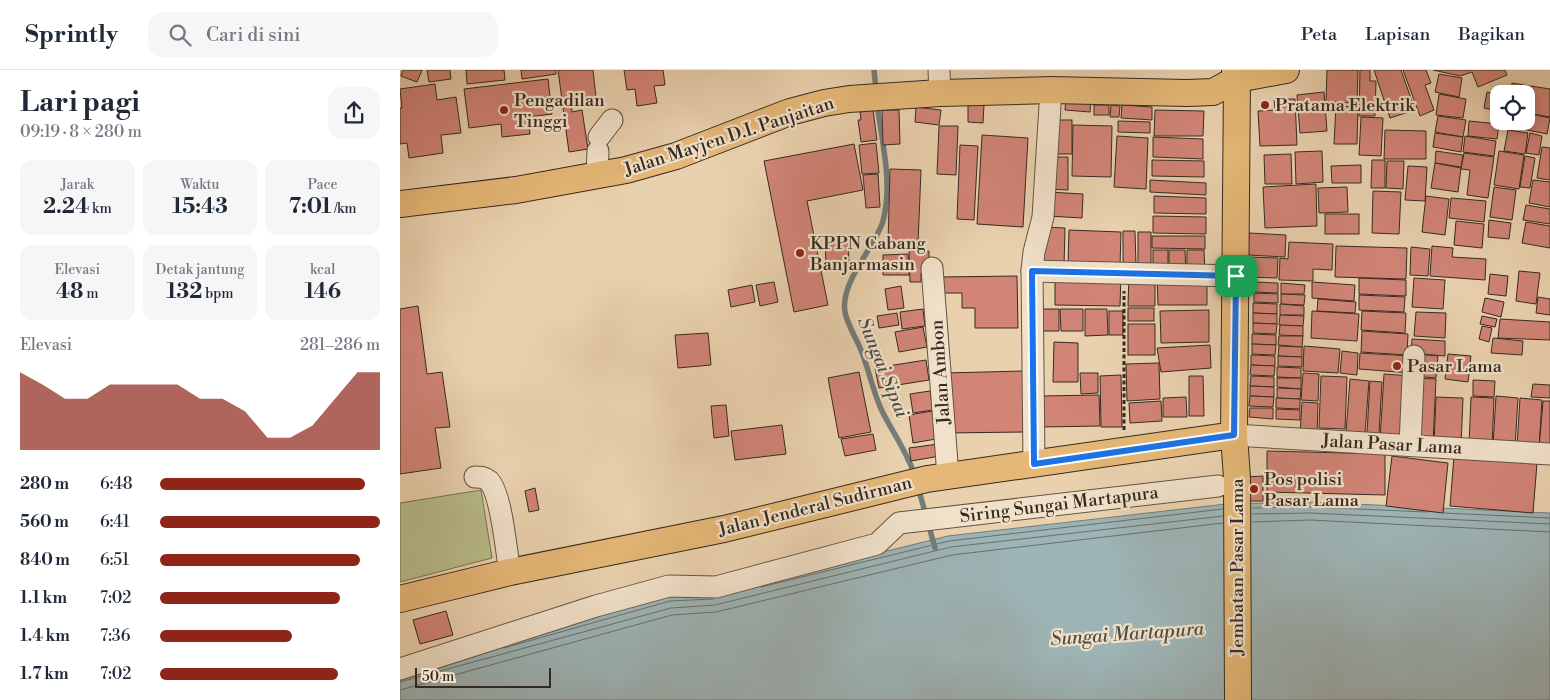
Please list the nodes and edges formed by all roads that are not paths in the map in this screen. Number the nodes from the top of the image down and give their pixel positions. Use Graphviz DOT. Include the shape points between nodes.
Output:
graph roads {
  1 [pos="1286,70"];
  2 [pos="1236,75"];
  3 [pos="940,82"];
  4 [pos="1051,90"];
  5 [pos="612,120"];
  6 [pos="598,154"];
  7 [pos="400,204"];
  8 [pos="932,268"];
  9 [pos="1032,271"];
  10 [pos="1236,276"];
  11 [pos="1414,356"];
  12 [pos="1234,435"];
  13 [pos="1410,445"];
  14 [pos="1550,454"];
  15 [pos="1034,464"];
  16 [pos="474,477"];
  17 [pos="938,478"];
  18 [pos="1228,482"];
  19 [pos="510,572"];
  20 [pos="400,599"];
  21 [pos="400,669"];
  22 [pos="1238,700"];
  1 -- 2 [label="main road, Jalan Mayjen D.I. Panjaitan"];
  2 -- 4 [label="main road, Jalan Mayjen D.I. Panjaitan" via="1212,92"];
  2 -- 10 [label="main road, Jembatan Pasar Lama"];
  3 -- 4 [label="main road, Jalan Mayjen D.I. Panjaitan"];
  3 -- 6 [label="main road, Jalan Mayjen D.I. Panjaitan" via="892,96 824,103 790,112 676,156"];
  4 -- 9 [label="street" via="1043,217"];
  5 -- 6 [label="street"];
  6 -- 7 [label="main road, Jalan Mayjen D.I. Panjaitan" via="516,190"];
  8 -- 17 [label="street, Jalan Ambon"];
  9 -- 10 [label="street"];
  9 -- 15 [label="street"];
  10 -- 12 [label="main road, Jembatan Pasar Lama"];
  11 -- 13 [label="street"];
  12 -- 13 [label="street, Jalan Pasar Lama"];
  12 -- 15 [label="main road, Jalan Jenderal Sudirman"];
  12 -- 18 [label="main road, Jembatan Pasar Lama"];
  13 -- 14 [label="street, Jalan Pasar Lama"];
  15 -- 17 [label="main road, Jalan Jenderal Sudirman"];
  16 -- 19 [label="street" via="483,477 496,494"];
  17 -- 19 [label="main road, Jalan Jenderal Sudirman" via="724,529"];
  18 -- 21 [label="street, Siring Sungai Martapura" via="899,523 877,544 716,587 669,586"];
  18 -- 22 [label="main road, Jembatan Pasar Lama"];
  19 -- 20 [label="main road, Jalan Jenderal Sudirman"];
}
